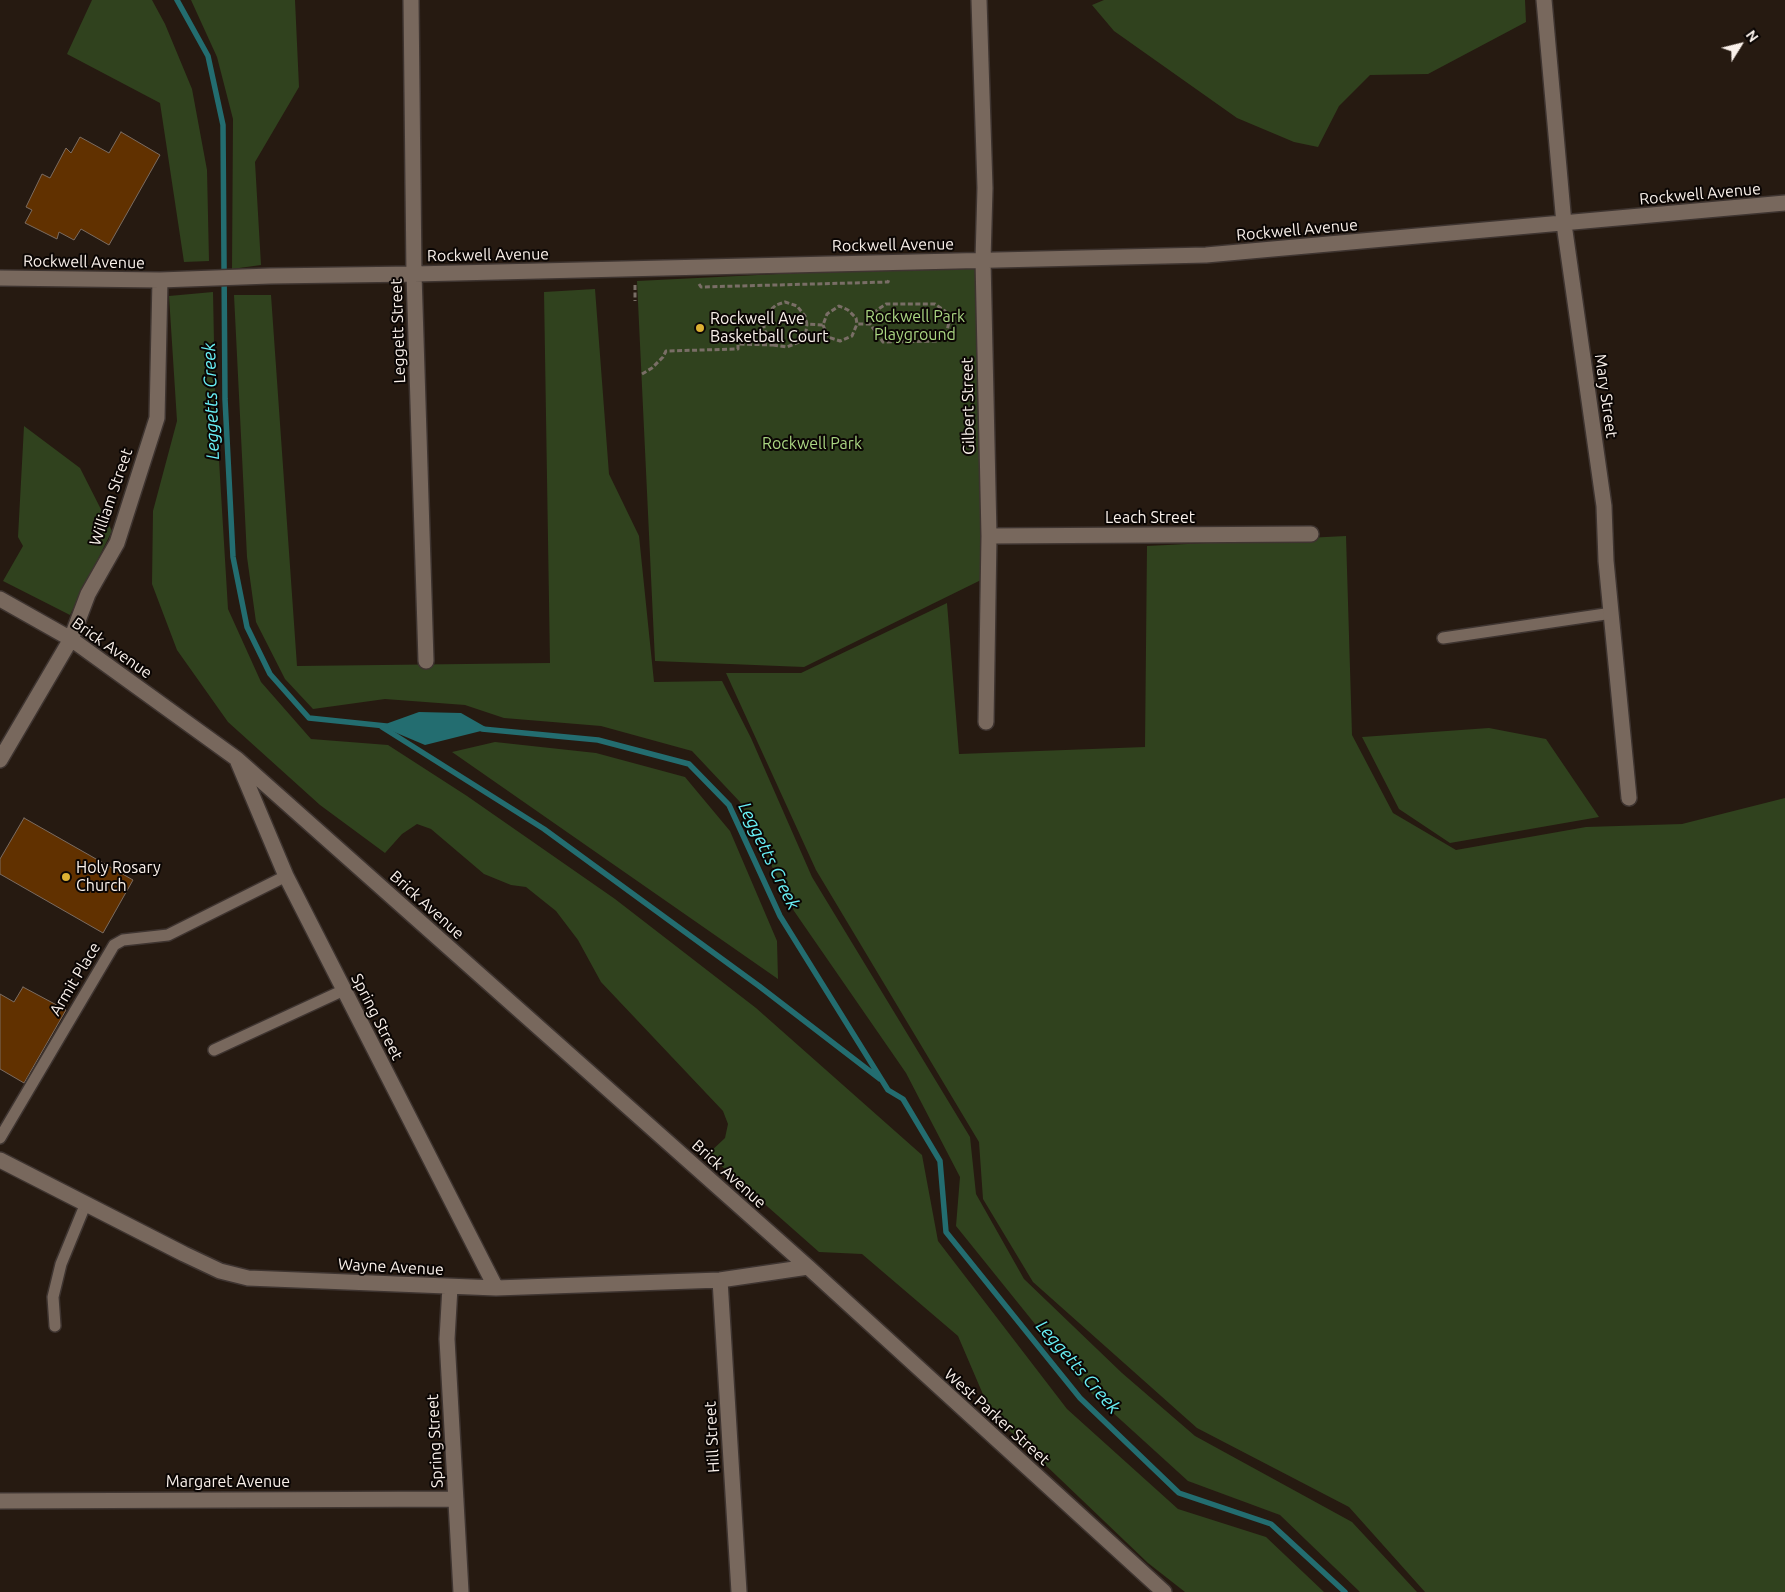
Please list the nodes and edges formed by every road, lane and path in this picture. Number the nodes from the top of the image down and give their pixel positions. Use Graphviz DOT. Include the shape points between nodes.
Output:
graph roads {
  1 [pos="412,0"];
  2 [pos="979,0"];
  3 [pos="1544,0"];
  4 [pos="1785,203"];
  5 [pos="1564,224"];
  6 [pos="983,260"];
  7 [pos="414,274"];
  8 [pos="0,278"];
  9 [pos="160,280"];
  10 [pos="965,321"];
  11 [pos="949,322"];
  12 [pos="807,324"];
  13 [pos="857,324"];
  14 [pos="870,324"];
  15 [pos="823,325"];
  16 [pos="773,345"];
  17 [pos="642,374"];
  18 [pos="1311,534"];
  19 [pos="989,536"];
  20 [pos="0,599"];
  21 [pos="1612,613"];
  22 [pos="71,638"];
  23 [pos="1444,638"];
  24 [pos="426,661"];
  25 [pos="986,722"];
  26 [pos="237,759"];
  27 [pos="0,760"];
  28 [pos="1629,798"];
  29 [pos="286,876"];
  30 [pos="344,990"];
  31 [pos="214,1050"];
  32 [pos="0,1138"];
  33 [pos="0,1160"];
  34 [pos="86,1203"];
  35 [pos="808,1267"];
  36 [pos="720,1280"];
  37 [pos="450,1287"];
  38 [pos="496,1288"];
  39 [pos="54,1326"];
  40 [pos="456,1499"];
  41 [pos="0,1501"];
  42 [pos="461,1592"];
  43 [pos="739,1592"];
  44 [pos="1164,1592"];
  1 -- 7 [label="street, Leggett Street"];
  2 -- 6 [label="street, Gilbert Street" via="985,188"];
  3 -- 5 [label="street, Mary Street"];
  4 -- 5 [label="street, Rockwell Avenue"];
  5 -- 6 [label="street, Rockwell Avenue" via="1206,256"];
  5 -- 21 [label="street, Mary Street" via="1604,506"];
  6 -- 7 [label="street, Rockwell Avenue"];
  6 -- 19 [label="street, Gilbert Street"];
  7 -- 9 [label="street, Rockwell Avenue"];
  7 -- 24 [label="street, Leggett Street"];
  8 -- 9 [label="street, Rockwell Avenue"];
  9 -- 22 [label="street, William Street" via="156,418 117,543 88,594"];
  10 -- 11 [label="path"];
  11 -- 14 [label="path" via="945,311 935,304 886,304 877,310"];
  11 -- 14 [label="path" via="947,331 938,341 902,342 883,342"];
  12 -- 15 [label="path"];
  12 -- 16 [label="path" via="799,342 787,346"];
  12 -- 16 [label="path" via="797,306 785,302 776,305 764,316 764,329"];
  13 -- 14 [label="path"];
  13 -- 15 [label="path" via="852,336 840,341 828,337"];
  13 -- 15 [label="path" via="848,310 839,306 827,314"];
  16 -- 17 [label="path" via="738,344 738,349 666,351 652,368"];
  18 -- 19 [label="street, Leach Street"];
  19 -- 25 [label="street, Gilbert Street"];
  20 -- 22 [label="street, Brick Avenue"];
  21 -- 23 [label="lane"];
  21 -- 28 [label="street, Mary Street"];
  22 -- 26 [label="street, Brick Avenue"];
  22 -- 27 [label="street, William Street"];
  26 -- 29 [label="street, Spring Street"];
  26 -- 35 [label="street, Brick Avenue"];
  29 -- 30 [label="street, Spring Street"];
  29 -- 32 [label="lane, Armit Place" via="168,935 123,940 114,945"];
  30 -- 31 [label="lane"];
  30 -- 38 [label="street, Spring Street"];
  33 -- 34 [label="street, Wayne Avenue"];
  34 -- 37 [label="street, Wayne Avenue" via="220,1271 248,1278"];
  34 -- 39 [label="lane" via="61,1264 53,1297"];
  35 -- 36 [label="street, Wayne Avenue"];
  35 -- 44 [label="street, West Parker Street"];
  36 -- 38 [label="street, Wayne Avenue"];
  36 -- 43 [label="street, Hill Street"];
  37 -- 38 [label="street, Wayne Avenue"];
  37 -- 40 [label="street, Spring Street" via="446,1339"];
  40 -- 41 [label="street, Margaret Avenue"];
  40 -- 42 [label="street, Spring Street"];
}
